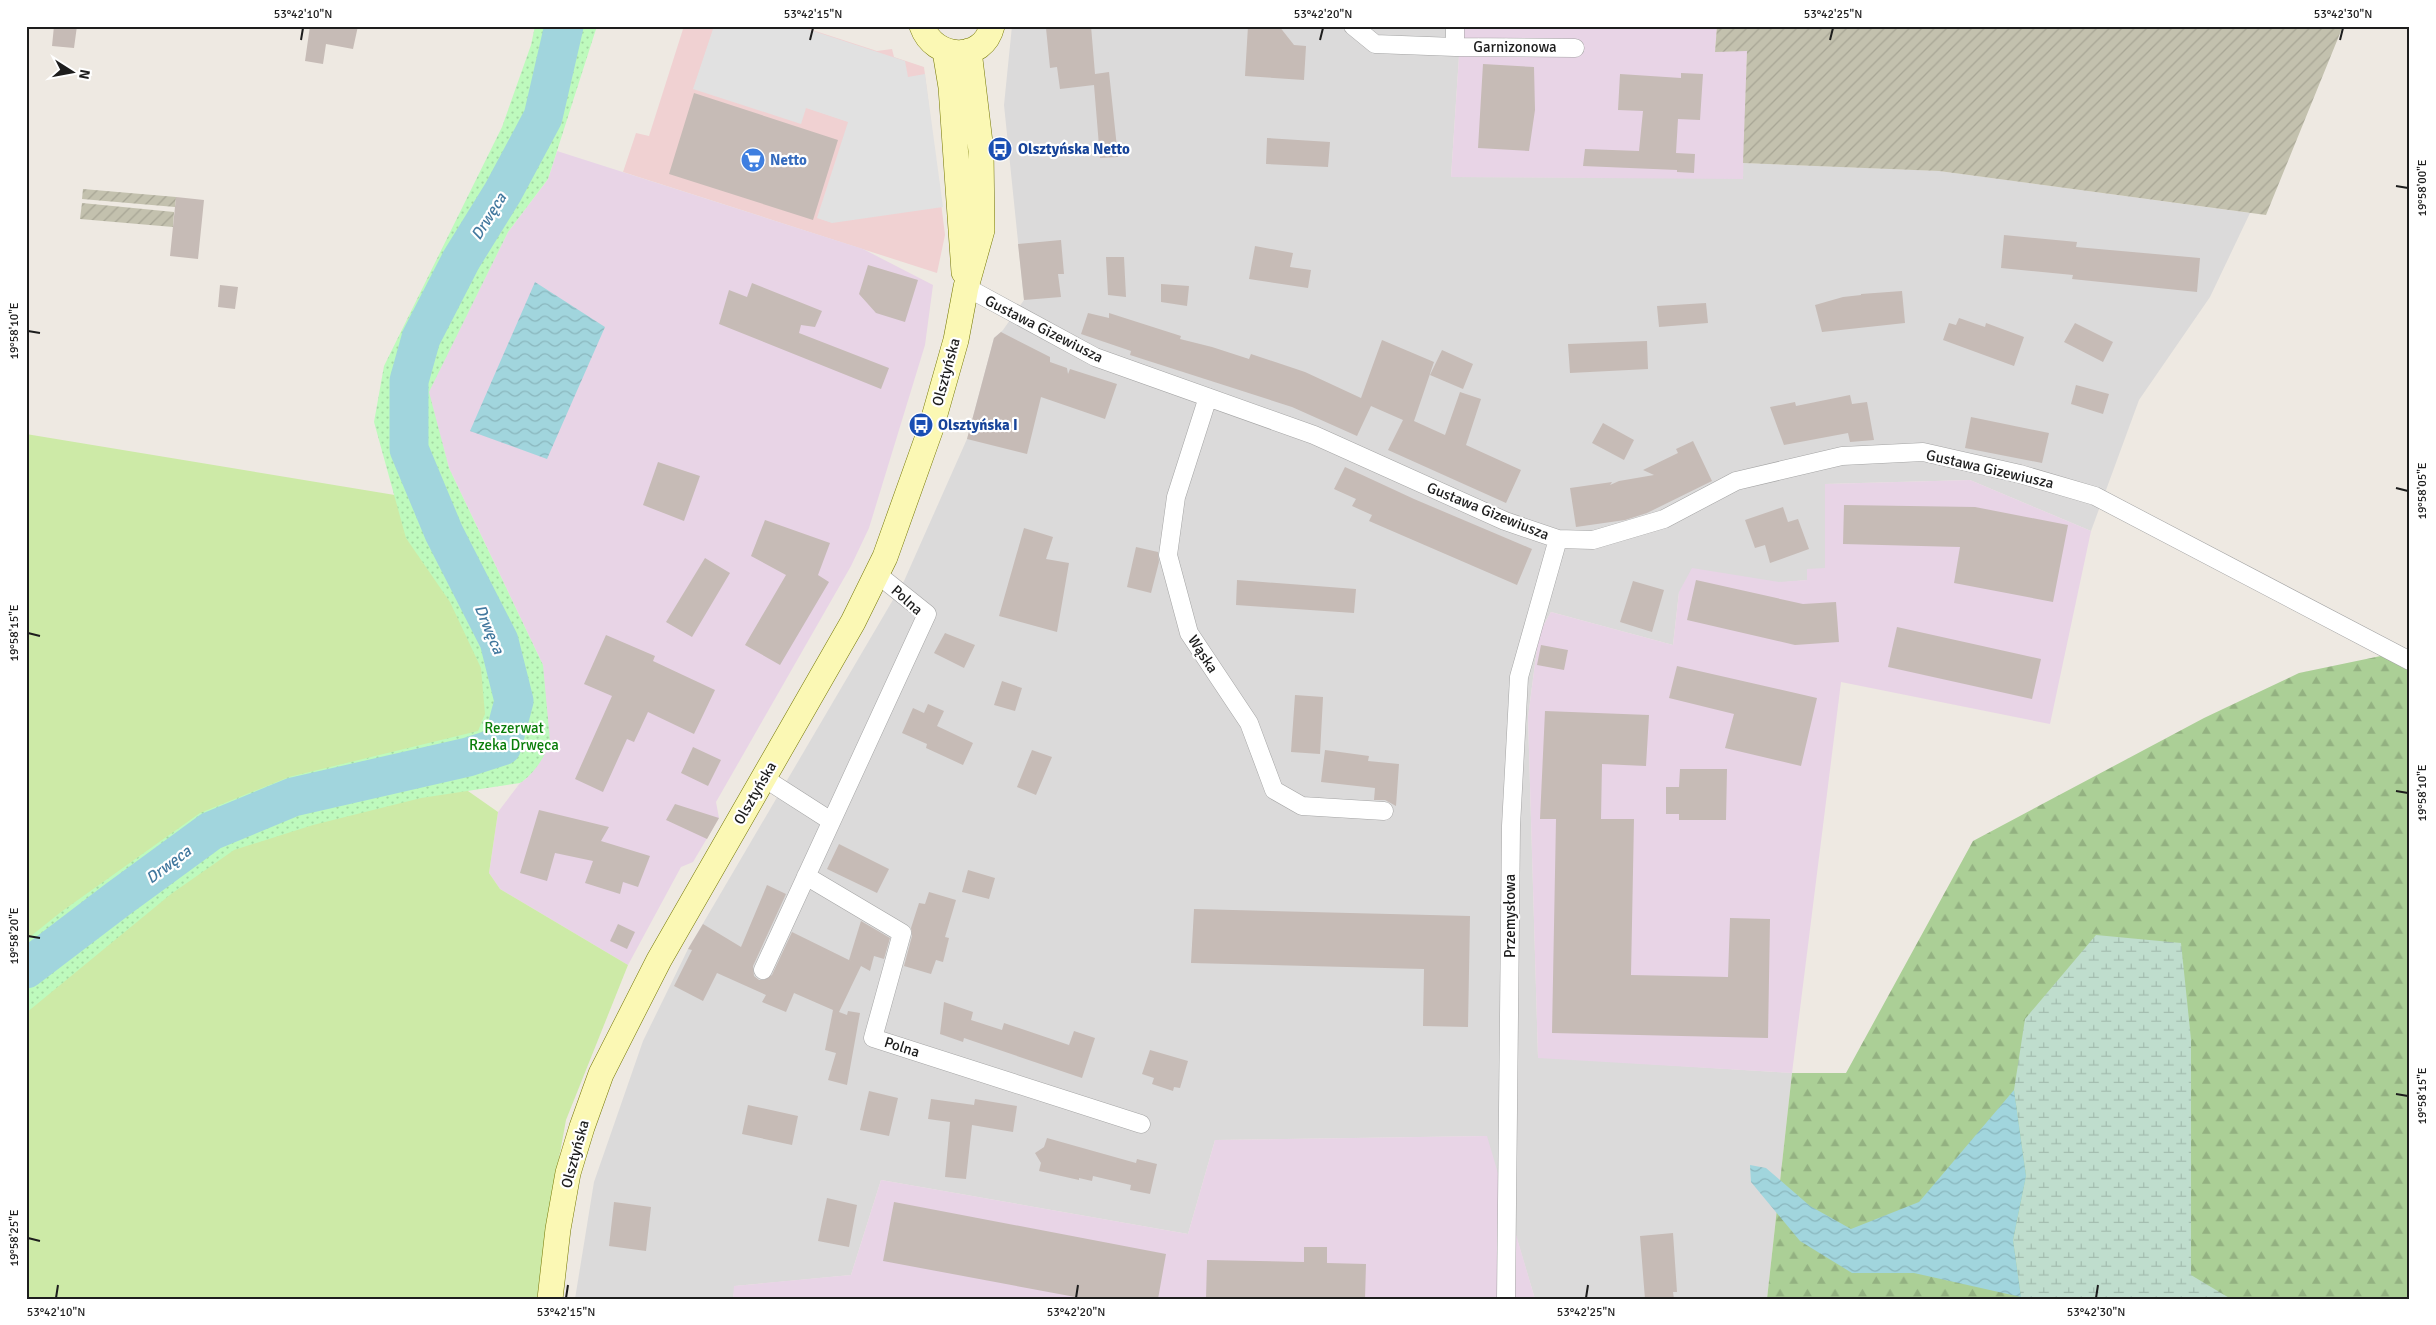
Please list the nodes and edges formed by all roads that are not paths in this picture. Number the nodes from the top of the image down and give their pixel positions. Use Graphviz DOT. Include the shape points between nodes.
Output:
graph roads {
  1 [pos="922,26"];
  2 [pos="992,26"];
  3 [pos="1353,26"];
  4 [pos="1454,26"];
  5 [pos="1455,47"];
  6 [pos="1575,48"];
  7 [pos="957,51"];
  8 [pos="966,287"];
  9 [pos="1208,397"];
  10 [pos="1558,539"];
  11 [pos="877,574"];
  12 [pos="2410,662"];
  13 [pos="764,778"];
  14 [pos="1384,811"];
  15 [pos="831,821"];
  16 [pos="806,876"];
  17 [pos="763,970"];
  18 [pos="1141,1124"];
  19 [pos="550,1299"];
  20 [pos="1506,1299"];
  1 -- 7 [label="street" via="931,42"];
  2 -- 7 [label="street" via="986,39"];
  3 -- 5 [label="street, Garnizonowa" via="1375,44"];
  4 -- 5 [label="street, Garnizonowa"];
  5 -- 6 [label="street, Garnizonowa"];
  7 -- 8 [label="street, Olsztyńska" via="981,151 982,230"];
  8 -- 9 [label="street, Gustawa Gizewiusza" via="1095,357"];
  8 -- 11 [label="street, Olsztyńska" via="956,340 931,428"];
  9 -- 10 [label="street, Gustawa Gizewiusza" via="1314,435 1505,521"];
  9 -- 14 [label="street, Wąska" via="1176,497 1168,555 1189,633 1249,724 1274,790 1302,806"];
  10 -- 12 [label="street, Gustawa Gizewiusza" via="1593,540 1664,519 1736,481 1823,460 1923,452 2020,474 2095,496"];
  10 -- 20 [label="street, Przemysłowa" via="1519,677 1511,826"];
  11 -- 13 [label="street, Olsztyńska"];
  11 -- 15 [label="street, Polna" via="927,614"];
  13 -- 15 [label="street"];
  13 -- 19 [label="street, Olsztyńska" via="659,960 601,1074 568,1173"];
  15 -- 16 [label="street, Polna"];
  16 -- 17 [label="street, Polna"];
  16 -- 18 [label="street, Polna" via="902,933 873,1038"];
}
